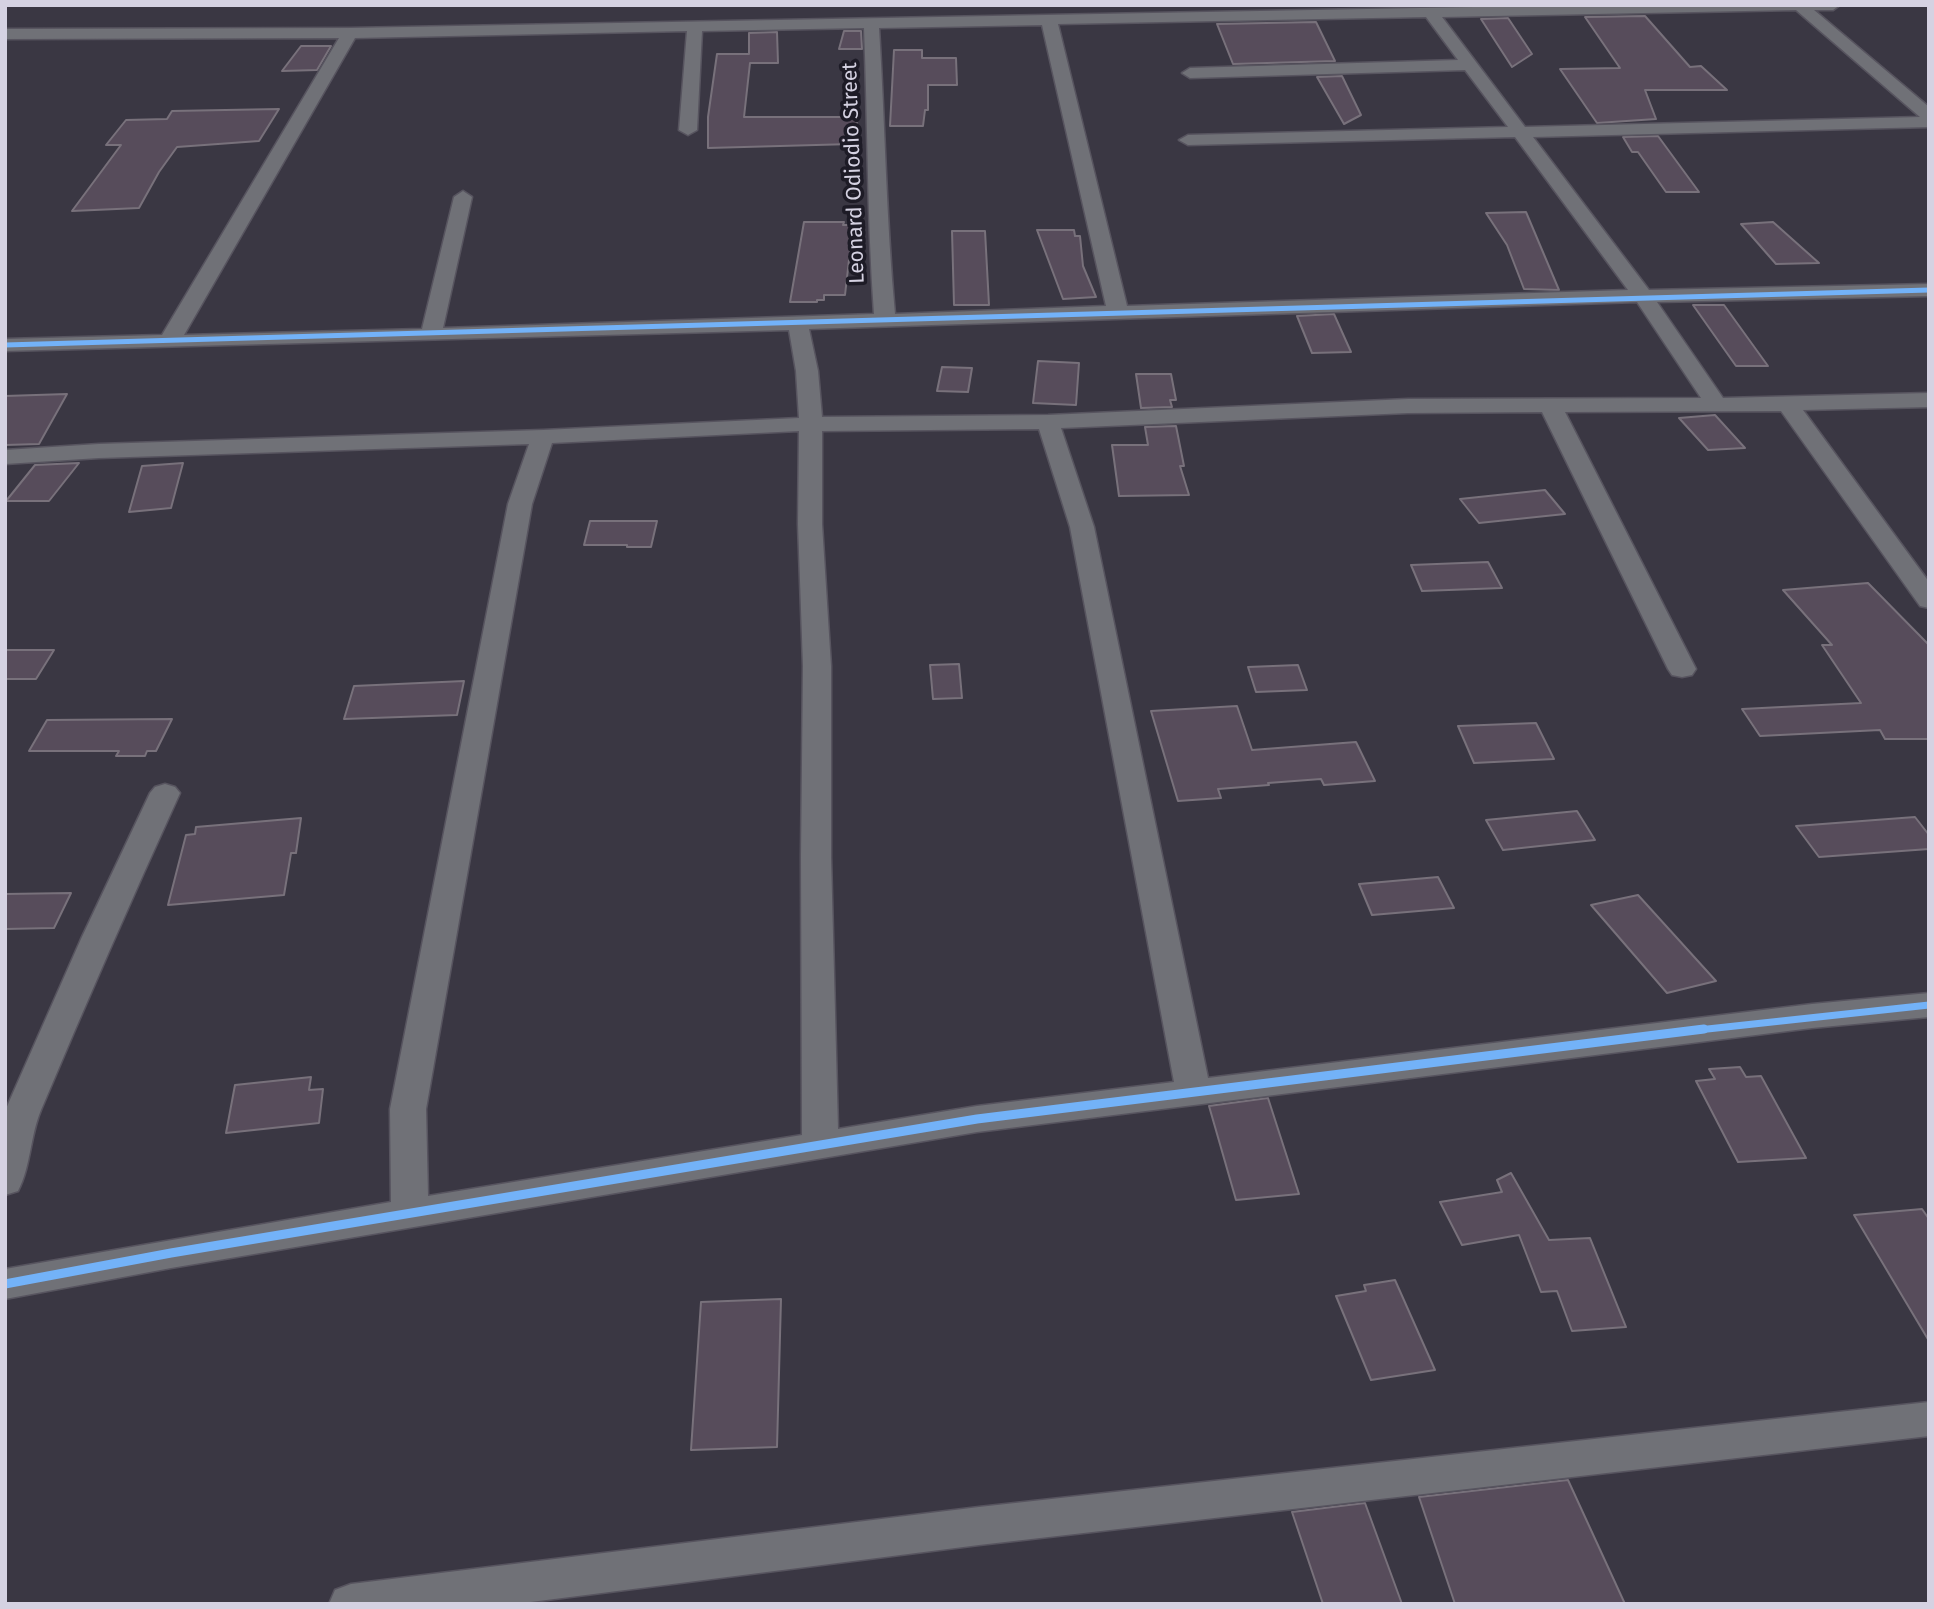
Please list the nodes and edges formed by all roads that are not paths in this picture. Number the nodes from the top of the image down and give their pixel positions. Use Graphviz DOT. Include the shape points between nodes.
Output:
graph roads {
  1 [pos="793,5"];
  2 [pos="1833,5"];
  3 [pos="1733,6"];
  4 [pos="1800,6"];
  5 [pos="632,7"];
  6 [pos="1489,8"];
  7 [pos="1318,10"];
  8 [pos="1121,11"];
  9 [pos="1430,13"];
  10 [pos="1049,20"];
  11 [pos="871,23"];
  12 [pos="795,24"];
  13 [pos="695,26"];
  14 [pos="624,28"];
  15 [pos="350,33"];
  16 [pos="5,34"];
  17 [pos="1468,65"];
  18 [pos="1190,73"];
  19 [pos="1929,116"];
  20 [pos="1929,122"];
  21 [pos="688,130"];
  22 [pos="1519,131"];
  23 [pos="1188,140"];
  24 [pos="463,197"];
  25 [pos="1929,290"];
  26 [pos="1643,296"];
  27 [pos="1118,312"];
  28 [pos="885,320"];
  29 [pos="798,324"];
  30 [pos="432,334"];
  31 [pos="169,342"];
  32 [pos="5,345"];
  33 [pos="1929,400"];
  34 [pos="1787,404"];
  35 [pos="1550,405"];
  36 [pos="1717,405"];
  37 [pos="1048,422"];
  38 [pos="811,424"];
  39 [pos="543,437"];
  40 [pos="5,457"];
  41 [pos="1929,600"];
  42 [pos="1682,669"];
  43 [pos="165,793"];
  44 [pos="1929,1005"];
  45 [pos="1193,1092"];
  46 [pos="820,1145"];
  47 [pos="5,1181"];
  48 [pos="410,1213"];
  49 [pos="5,1284"];
  50 [pos="1929,1419"];
  51 [pos="351,1604"];
  1 -- 12 [label="street"];
  2 -- 4 [label="street"];
  3 -- 4 [label="street"];
  3 -- 6 [label="street"];
  4 -- 19 [label="street"];
  5 -- 14 [label="street"];
  6 -- 9 [label="street"];
  7 -- 8 [label="street"];
  7 -- 9 [label="street"];
  8 -- 10 [label="street"];
  9 -- 17 [label="street"];
  10 -- 11 [label="street"];
  10 -- 27 [label="street"];
  11 -- 12 [label="street"];
  11 -- 28 [label="street, Leonard Odiodio Street"];
  12 -- 13 [label="street"];
  13 -- 14 [label="street"];
  13 -- 21 [label="street"];
  14 -- 15 [label="street" via="448,24"];
  15 -- 16 [label="street"];
  15 -- 31 [label="street"];
  17 -- 18 [label="street"];
  17 -- 22 [label="street"];
  20 -- 22 [label="street"];
  22 -- 23 [label="street"];
  22 -- 26 [label="street"];
  24 -- 30 [label="street"];
  25 -- 26 [label="street"];
  26 -- 27 [label="street"];
  26 -- 36 [label="street"];
  27 -- 28 [label="street"];
  28 -- 29 [label="street"];
  29 -- 30 [label="street"];
  29 -- 38 [label="street"];
  30 -- 31 [label="street"];
  31 -- 32 [label="street"];
  33 -- 34 [label="street"];
  34 -- 36 [label="street"];
  34 -- 41 [label="street"];
  35 -- 36 [label="street"];
  35 -- 37 [label="street" via="1408,406"];
  35 -- 42 [label="street"];
  37 -- 38 [label="street"];
  37 -- 45 [label="street" via="1082,527"];
  38 -- 39 [label="street"];
  38 -- 46 [label="street"];
  39 -- 40 [label="street"];
  39 -- 48 [label="street" via="520,504 412,1082 408,1109"];
  43 -- 47 [label="street" via="18,1122"];
  44 -- 45 [label="street"];
  45 -- 46 [label="street" via="977,1119"];
  46 -- 48 [label="street"];
  48 -- 49 [label="street"];
  50 -- 51 [label="street" via="979,1526"];
}
